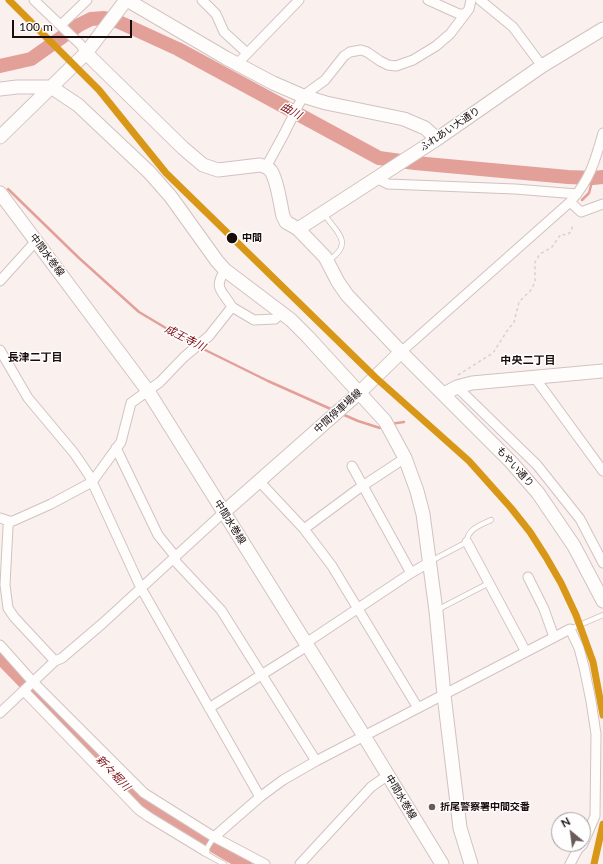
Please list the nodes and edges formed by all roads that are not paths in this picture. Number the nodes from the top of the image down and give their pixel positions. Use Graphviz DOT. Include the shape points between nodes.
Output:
graph roads {
  1 [pos="34,0"];
  2 [pos="87,0"];
  3 [pos="202,0"];
  4 [pos="299,0"];
  5 [pos="428,0"];
  6 [pos="471,0"];
  7 [pos="480,0"];
  8 [pos="124,4"];
  9 [pos="464,14"];
  10 [pos="62,26"];
  11 [pos="603,30"];
  12 [pos="86,48"];
  13 [pos="247,53"];
  14 [pos="237,64"];
  15 [pos="542,66"];
  16 [pos="51,87"];
  17 [pos="0,89"];
  18 [pos="301,101"];
  19 [pos="603,133"];
  20 [pos="0,136"];
  21 [pos="437,139"];
  22 [pos="598,160"];
  23 [pos="266,167"];
  24 [pos="376,178"];
  25 [pos="0,193"];
  26 [pos="578,193"];
  27 [pos="570,202"];
  28 [pos="602,207"];
  29 [pos="323,213"];
  30 [pos="298,229"];
  31 [pos="36,241"];
  32 [pos="327,261"];
  33 [pos="225,270"];
  34 [pos="0,281"];
  35 [pos="232,306"];
  36 [pos="282,313"];
  37 [pos="0,350"];
  38 [pos="401,352"];
  39 [pos="603,371"];
  40 [pos="535,378"];
  41 [pos="457,382"];
  42 [pos="148,391"];
  43 [pos="360,392"];
  44 [pos="444,394"];
  45 [pos="116,448"];
  46 [pos="405,458"];
  47 [pos="352,466"];
  48 [pos="603,471"];
  49 [pos="259,481"];
  50 [pos="92,482"];
  51 [pos="363,486"];
  52 [pos="224,512"];
  53 [pos="0,518"];
  54 [pos="491,520"];
  55 [pos="9,521"];
  56 [pos="304,529"];
  57 [pos="467,542"];
  58 [pos="175,556"];
  59 [pos="430,562"];
  60 [pos="603,563"];
  61 [pos="411,573"];
  62 [pos="528,577"];
  63 [pos="489,583"];
  64 [pos="140,588"];
  65 [pos="603,601"];
  66 [pos="358,609"];
  67 [pos="436,611"];
  68 [pos="603,615"];
  69 [pos="570,629"];
  70 [pos="554,637"];
  71 [pos="306,643"];
  72 [pos="0,645"];
  73 [pos="526,652"];
  74 [pos="55,661"];
  75 [pos="262,675"];
  76 [pos="29,686"];
  77 [pos="444,695"];
  78 [pos="209,708"];
  79 [pos="418,708"];
  80 [pos="0,713"];
  81 [pos="364,736"];
  82 [pos="316,761"];
  83 [pos="388,775"];
  84 [pos="260,797"];
  85 [pos="599,817"];
  86 [pos="591,830"];
  87 [pos="214,837"];
  88 [pos="206,851"];
  89 [pos="576,852"];
  90 [pos="224,864"];
  91 [pos="265,864"];
  92 [pos="300,864"];
  93 [pos="442,864"];
  94 [pos="471,864"];
  95 [pos="570,864"];
  1 -- 10 [label="street"];
  2 -- 10 [label="street"];
  3 -- 13 [label="street" via="216,14 224,32"];
  4 -- 13 [label="street"];
  5 -- 9 [label="street"];
  6 -- 9 [label="street" via="469,9"];
  7 -- 15 [label="street" via="513,27"];
  8 -- 12 [label="street"];
  8 -- 14 [label="street"];
  9 -- 18 [label="street" via="462,20 443,41 425,54 404,64 388,65 362,50 350,52 325,80"];
  10 -- 12 [label="street"];
  11 -- 15 [label="street, ふれあい大通り"];
  12 -- 16 [label="street"];
  12 -- 23 [label="street" via="183,148 203,165 218,170 260,165"];
  13 -- 14 [label="street"];
  14 -- 18 [label="street"];
  15 -- 21 [label="street, ふれあい大通り"];
  16 -- 17 [label="street"];
  16 -- 20 [label="street"];
  16 -- 33 [label="street" via="78,104 150,173"];
  18 -- 21 [label="street" via="404,119 425,128"];
  18 -- 23 [label="street"];
  19 -- 22 [label="street"];
  21 -- 24 [label="street, ふれあい大通り"];
  22 -- 26 [label="street"];
  23 -- 30 [label="street" via="274,178 286,222"];
  24 -- 26 [label="street" via="388,184"];
  24 -- 29 [label="street, ふれあい大通り"];
  25 -- 31 [label="street, 中間水巻線"];
  26 -- 27 [label="street"];
  27 -- 28 [label="street" via="581,212"];
  27 -- 38 [label="street"];
  29 -- 30 [label="street, ふれあい大通り"];
  29 -- 32 [label="lane" via="343,238 341,250"];
  30 -- 32 [label="street"];
  31 -- 34 [label="street"];
  31 -- 42 [label="street, 中間水巻線"];
  32 -- 38 [label="street" via="347,295"];
  33 -- 35 [label="street" via="218,284"];
  33 -- 36 [label="street"];
  35 -- 36 [label="street" via="254,320 275,319"];
  35 -- 42 [label="street" via="209,336"];
  36 -- 43 [label="street"];
  37 -- 50 [label="street" via="28,398 74,453"];
  38 -- 43 [label="street, 中間停車場線"];
  38 -- 44 [label="street, もやい通り"];
  39 -- 40 [label="street"];
  40 -- 41 [label="street"];
  40 -- 48 [label="street"];
  41 -- 44 [label="street"];
  41 -- 60 [label="street" via="537,465 580,518"];
  42 -- 45 [label="street" via="131,403 121,442"];
  42 -- 52 [label="street, 中間水巻線"];
  43 -- 46 [label="street" via="384,421"];
  43 -- 49 [label="street, 中間停車場線"];
  44 -- 65 [label="street, もやい通り" via="511,462 538,494 574,546"];
  45 -- 50 [label="street"];
  45 -- 58 [label="street" via="158,535"];
  46 -- 51 [label="street"];
  46 -- 59 [label="street" via="423,514"];
  47 -- 51 [label="street"];
  49 -- 52 [label="street, 中間停車場線"];
  49 -- 56 [label="street"];
  50 -- 55 [label="street" via="51,504"];
  50 -- 64 [label="street"];
  51 -- 56 [label="street"];
  51 -- 61 [label="street"];
  52 -- 58 [label="street"];
  52 -- 71 [label="street, 中間水巻線"];
  53 -- 55 [label="street"];
  54 -- 57 [label="lane" via="470,531"];
  55 -- 74 [label="street" via="5,585 8,608"];
  56 -- 66 [label="street" via="332,566"];
  57 -- 59 [label="lane"];
  57 -- 63 [label="street"];
  58 -- 64 [label="street"];
  58 -- 75 [label="street" via="176,562 221,610"];
  59 -- 61 [label="street"];
  59 -- 67 [label="street"];
  61 -- 66 [label="street"];
  62 -- 70 [label="street"];
  63 -- 67 [label="lane"];
  63 -- 73 [label="street"];
  64 -- 74 [label="street" via="103,623"];
  64 -- 78 [label="street"];
  66 -- 71 [label="street"];
  66 -- 79 [label="street"];
  67 -- 77 [label="street"];
  68 -- 69 [label="lane"];
  69 -- 70 [label="street"];
  69 -- 85 [label="street" via="579,648 594,715"];
  70 -- 73 [label="street"];
  71 -- 75 [label="street" via="304,648"];
  71 -- 81 [label="street, 中間水巻線"];
  72 -- 76 [label="street"];
  73 -- 77 [label="street"];
  74 -- 76 [label="street"];
  75 -- 78 [label="street"];
  75 -- 82 [label="street"];
  76 -- 80 [label="street"];
  76 -- 87 [label="street" via="144,794"];
  76 -- 88 [label="street" via="139,810"];
  77 -- 79 [label="street"];
  77 -- 94 [label="street" via="460,828"];
  78 -- 84 [label="street"];
  79 -- 81 [label="street"];
  81 -- 82 [label="street"];
  81 -- 83 [label="street, 中間水巻線"];
  82 -- 84 [label="street"];
  83 -- 92 [label="street" via="371,787"];
  83 -- 93 [label="street, 中間水巻線"];
  84 -- 87 [label="street"];
  85 -- 86 [label="street"];
  87 -- 88 [label="lane"];
  87 -- 91 [label="street"];
  88 -- 90 [label="lane" via="204,853"];
  89 -- 95 [label="street"];
}
